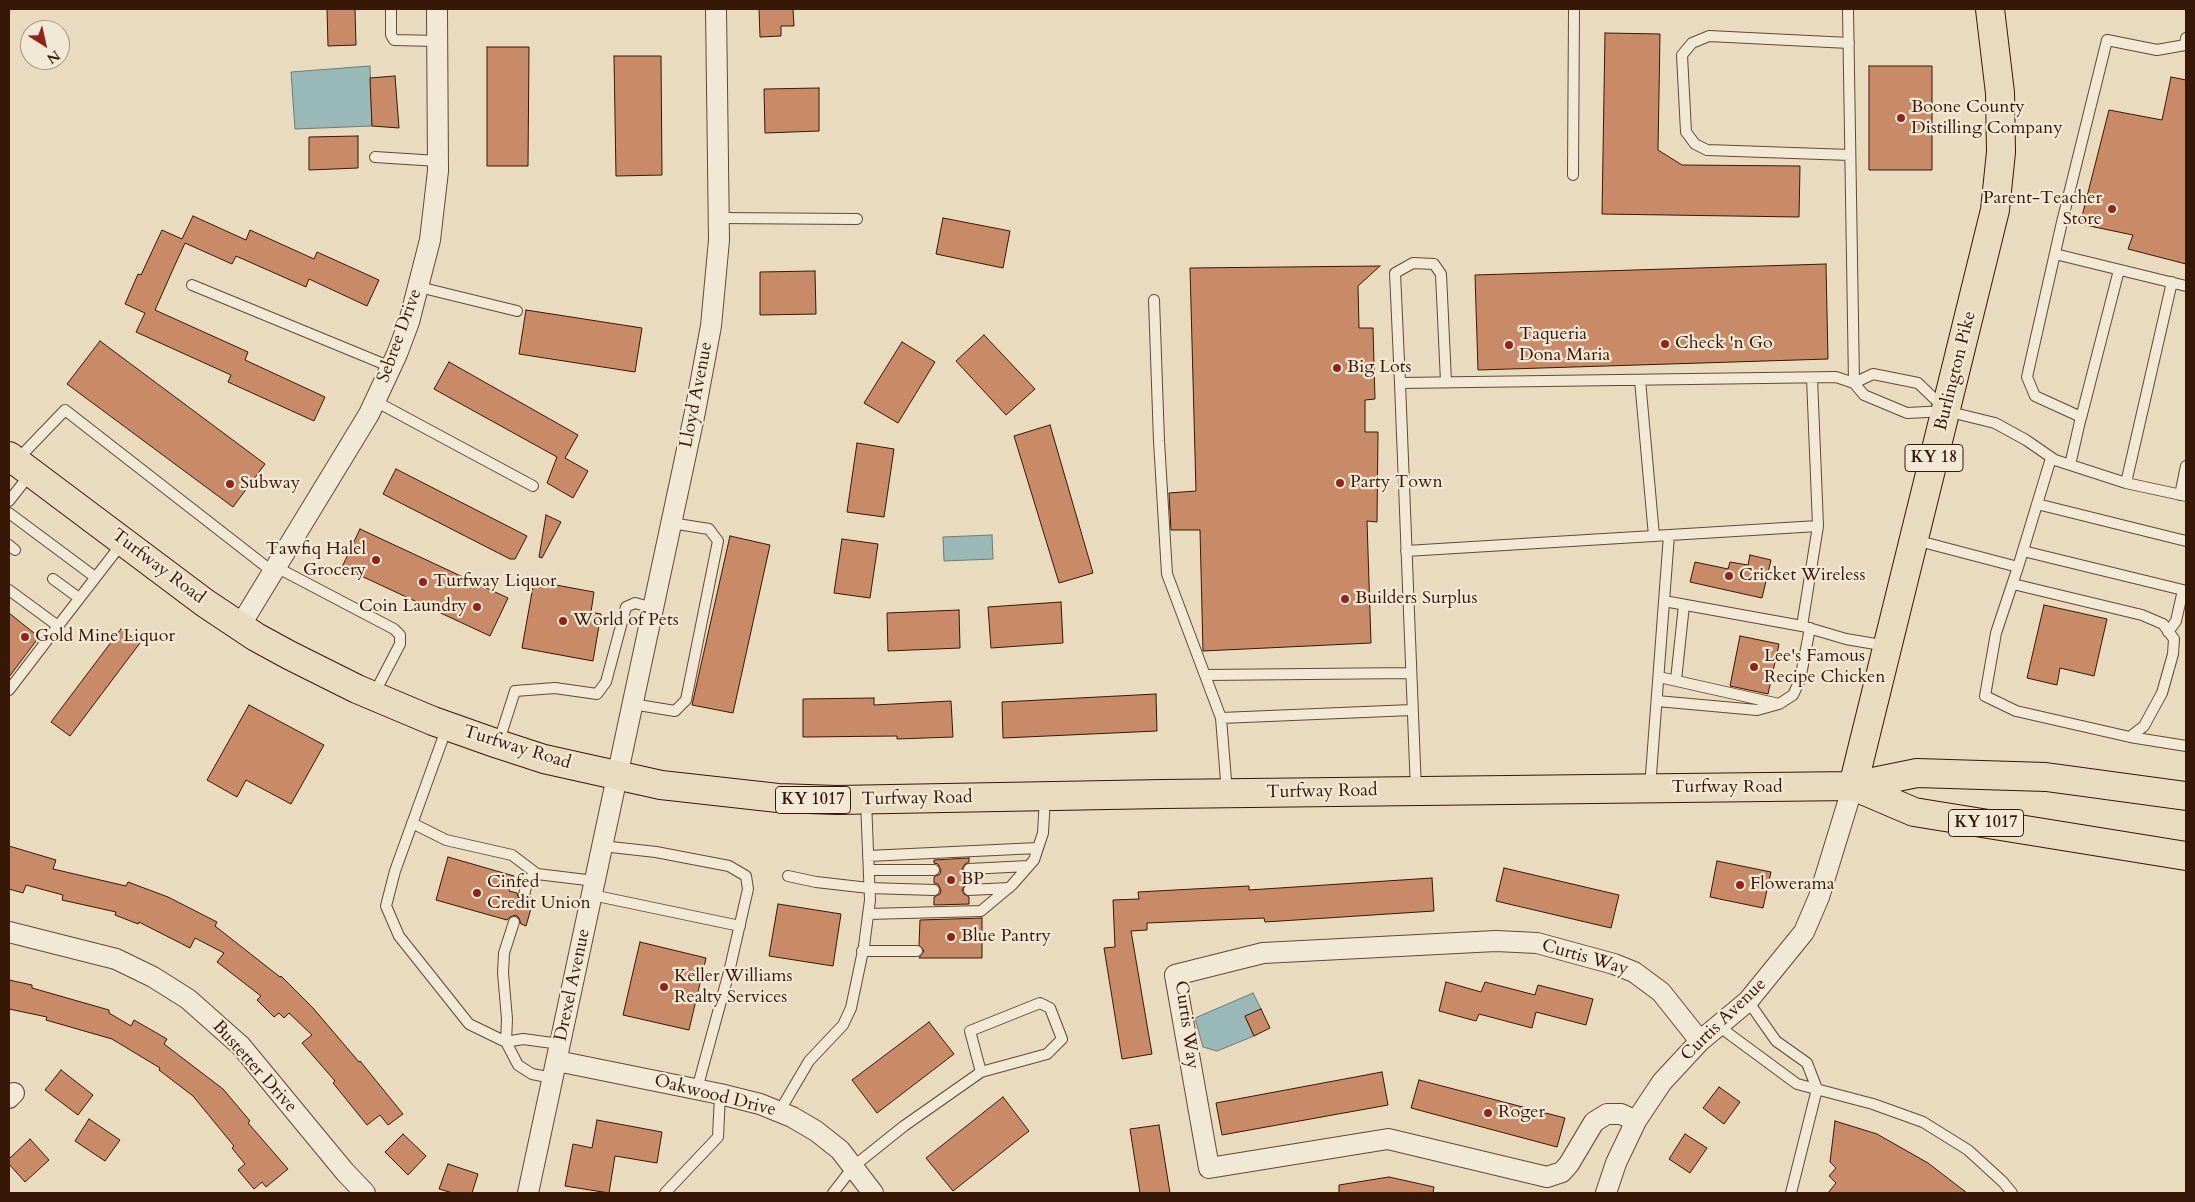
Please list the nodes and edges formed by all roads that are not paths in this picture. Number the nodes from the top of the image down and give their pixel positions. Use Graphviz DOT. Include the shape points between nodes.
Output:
graph roads {
  1 [pos="391,9"];
  2 [pos="437,9"];
  3 [pos="716,9"];
  4 [pos="1574,9"];
  5 [pos="1848,9"];
  6 [pos="1990,9"];
  7 [pos="437,41"];
  8 [pos="1849,43"];
  9 [pos="2186,43"];
  10 [pos="1850,156"];
  11 [pos="375,157"];
  12 [pos="438,161"];
  13 [pos="1573,175"];
  14 [pos="719,218"];
  15 [pos="857,219"];
  16 [pos="2055,254"];
  17 [pos="2120,270"];
  18 [pos="2172,282"];
  19 [pos="192,284"];
  20 [pos="2186,286"];
  21 [pos="419,287"];
  22 [pos="1154,300"];
  23 [pos="517,311"];
  24 [pos="391,367"];
  25 [pos="1812,378"];
  26 [pos="1640,380"];
  27 [pos="1446,382"];
  28 [pos="1400,383"];
  29 [pos="1854,383"];
  30 [pos="375,401"];
  31 [pos="1946,411"];
  32 [pos="2081,418"];
  33 [pos="2051,458"];
  34 [pos="18,463"];
  35 [pos="2070,465"];
  36 [pos="2186,466"];
  37 [pos="2126,483"];
  38 [pos="533,486"];
  39 [pos="2183,496"];
  40 [pos="9,501"];
  41 [pos="2037,504"];
  42 [pos="9,513"];
  43 [pos="671,523"];
  44 [pos="1818,526"];
  45 [pos="1669,535"];
  46 [pos="1654,536"];
  47 [pos="1914,539"];
  48 [pos="124,541"];
  49 [pos="2186,541"];
  50 [pos="1406,551"];
  51 [pos="2023,551"];
  52 [pos="2018,567"];
  53 [pos="275,569"];
  54 [pos="95,577"];
  55 [pos="2186,578"];
  56 [pos="53,579"];
  57 [pos="2013,584"];
  58 [pos="9,590"];
  59 [pos="2183,590"];
  60 [pos="79,598"];
  61 [pos="1664,601"];
  62 [pos="1684,605"];
  63 [pos="653,608"];
  64 [pos="58,626"];
  65 [pos="240,626"];
  66 [pos="1806,627"];
  67 [pos="2168,632"];
  68 [pos="1888,646"];
  69 [pos="1411,672"];
  70 [pos="1205,675"];
  71 [pos="1659,677"];
  72 [pos="1676,680"];
  73 [pos="9,690"];
  74 [pos="373,696"];
  75 [pos="1657,701"];
  76 [pos="632,704"];
  77 [pos="1780,704"];
  78 [pos="1412,710"];
  79 [pos="1221,718"];
  80 [pos="447,726"];
  81 [pos="2130,736"];
  82 [pos="498,744"];
  83 [pos="2186,746"];
  84 [pos="617,776"];
  85 [pos="1853,786"];
  86 [pos="1650,789"];
  87 [pos="1416,791"];
  88 [pos="1227,793"];
  89 [pos="1045,796"];
  90 [pos="2186,796"];
  91 [pos="866,800"];
  92 [pos="412,823"];
  93 [pos="602,846"];
  94 [pos="1038,848"];
  95 [pos="868,856"];
  96 [pos="2186,856"];
  97 [pos="1028,866"];
  98 [pos="969,869"];
  99 [pos="869,870"];
  100 [pos="934,870"];
  101 [pos="536,874"];
  102 [pos="788,876"];
  103 [pos="593,888"];
  104 [pos="869,888"];
  105 [pos="1009,888"];
  106 [pos="934,890"];
  107 [pos="969,890"];
  108 [pos="524,895"];
  109 [pos="868,914"];
  110 [pos="514,922"];
  111 [pos="740,926"];
  112 [pos="9,932"];
  113 [pos="917,951"];
  114 [pos="862,952"];
  115 [pos="1748,1001"];
  116 [pos="1717,1025"];
  117 [pos="1700,1041"];
  118 [pos="506,1042"];
  119 [pos="557,1061"];
  120 [pos="982,1072"];
  121 [pos="1817,1089"];
  122 [pos="697,1090"];
  123 [pos="720,1094"];
  124 [pos="779,1112"];
  125 [pos="1636,1121"];
  126 [pos="854,1166"];
  127 [pos="365,1193"];
  128 [pos="528,1193"];
  129 [pos="665,1193"];
  130 [pos="833,1193"];
  131 [pos="873,1193"];
  132 [pos="1606,1193"];
  133 [pos="1791,1193"];
  134 [pos="2012,1193"];
  1 -- 7 [label="lane" via="391,35 394,40"];
  2 -- 7 [label="street, Sebree Drive"];
  3 -- 14 [label="street, Lloyd Avenue"];
  4 -- 13 [label="lane"];
  5 -- 8 [label="lane"];
  6 -- 31 [label="main road, Burlington Pike / KY 18" via="2000,92 2001,152 1995,210"];
  7 -- 12 [label="street, Sebree Drive"];
  8 -- 10 [label="lane"];
  8 -- 10 [label="lane" via="1710,36 1692,44 1682,56 1686,132 1694,144 1707,150"];
  9 -- 16 [label="lane" via="2157,50 2107,40"];
  10 -- 29 [label="lane"];
  11 -- 12 [label="lane"];
  12 -- 21 [label="street, Sebree Drive" via="430,240"];
  14 -- 15 [label="lane"];
  14 -- 43 [label="street, Lloyd Avenue" via="720,240 711,326"];
  16 -- 17 [label="lane"];
  16 -- 32 [label="lane" via="2028,377 2035,396"];
  17 -- 18 [label="lane"];
  17 -- 32 [label="lane"];
  18 -- 20 [label="lane"];
  18 -- 37 [label="lane"];
  19 -- 24 [label="lane"];
  21 -- 23 [label="lane"];
  21 -- 24 [label="street, Sebree Drive"];
  22 -- 70 [label="lane" via="1167,574"];
  24 -- 30 [label="street, Sebree Drive"];
  25 -- 26 [label="lane"];
  25 -- 29 [label="lane" via="1836,377"];
  25 -- 44 [label="lane"];
  26 -- 27 [label="lane"];
  26 -- 46 [label="lane"];
  27 -- 28 [label="lane"];
  27 -- 28 [label="lane" via="1442,274 1434,264 1413,263 1396,273"];
  28 -- 50 [label="lane"];
  29 -- 31 [label="lane" via="1864,395 1907,412"];
  29 -- 31 [label="lane" via="1873,374 1918,383"];
  30 -- 38 [label="lane"];
  30 -- 53 [label="street, Sebree Drive"];
  31 -- 33 [label="lane" via="1995,423"];
  31 -- 47 [label="main road, Burlington Pike / KY 18"];
  32 -- 35 [label="lane"];
  33 -- 35 [label="lane"];
  33 -- 41 [label="lane"];
  34 -- 40 [label="lane"];
  34 -- 48 [label="main road, Turfway Road / KY 1017"];
  34 -- 53 [label="lane" via="66,410"];
  35 -- 37 [label="lane"];
  36 -- 39 [label="lane"];
  37 -- 39 [label="lane"];
  41 -- 49 [label="lane"];
  41 -- 51 [label="lane"];
  42 -- 54 [label="lane"];
  43 -- 63 [label="street, Lloyd Avenue"];
  43 -- 76 [label="lane" via="709,529 718,541 686,700 675,712"];
  44 -- 45 [label="lane"];
  44 -- 66 [label="lane"];
  45 -- 46 [label="lane"];
  45 -- 61 [label="lane"];
  46 -- 50 [label="lane"];
  47 -- 52 [label="lane"];
  47 -- 68 [label="main road, Burlington Pike / KY 18"];
  48 -- 54 [label="lane"];
  48 -- 65 [label="main road, Turfway Road / KY 1017" via="204,603"];
  50 -- 69 [label="lane"];
  51 -- 52 [label="lane"];
  51 -- 59 [label="lane"];
  52 -- 57 [label="lane"];
  53 -- 65 [label="street, Sebree Drive"];
  53 -- 74 [label="lane" via="394,629 400,635 400,644"];
  54 -- 60 [label="lane"];
  55 -- 59 [label="lane"];
  56 -- 60 [label="lane"];
  57 -- 67 [label="lane" via="2142,615 2163,624"];
  57 -- 81 [label="lane" via="1996,633 1985,696 2016,711"];
  58 -- 64 [label="lane"];
  59 -- 67 [label="lane" via="2176,621"];
  60 -- 64 [label="lane"];
  61 -- 62 [label="lane"];
  61 -- 71 [label="lane"];
  62 -- 66 [label="lane"];
  62 -- 72 [label="lane"];
  63 -- 76 [label="street, Lloyd Avenue"];
  63 -- 82 [label="lane" via="635,603 626,607 606,682 597,694 555,688 515,691"];
  64 -- 73 [label="lane"];
  65 -- 74 [label="main road, Turfway Road / KY 1017"];
  66 -- 68 [label="lane"];
  66 -- 77 [label="lane" via="1800,680 1793,695"];
  67 -- 81 [label="lane" via="2174,639 2173,654 2162,693 2144,726"];
  68 -- 85 [label="main road, Burlington Pike / KY 18"];
  69 -- 70 [label="lane"];
  69 -- 78 [label="lane"];
  70 -- 79 [label="lane"];
  71 -- 72 [label="lane"];
  71 -- 75 [label="lane"];
  72 -- 77 [label="lane"];
  74 -- 80 [label="main road, Turfway Road / KY 1017"];
  75 -- 77 [label="lane" via="1757,710"];
  75 -- 86 [label="lane"];
  76 -- 84 [label="street, Lloyd Avenue"];
  78 -- 79 [label="lane"];
  78 -- 87 [label="lane"];
  79 -- 88 [label="lane"];
  80 -- 82 [label="main road, Turfway Road / KY 1017"];
  80 -- 92 [label="lane"];
  81 -- 83 [label="lane"];
  82 -- 84 [label="main road, Turfway Road / KY 1017"];
  84 -- 91 [label="main road, Turfway Road / KY 1017" via="719,793"];
  84 -- 93 [label="street, Drexel Avenue"];
  85 -- 86 [label="main road, Turfway Road / KY 1017"];
  85 -- 90 [label="main road, Turfway Road / KY 1017" via="1926,773 2046,777"];
  85 -- 96 [label="main road, Turfway Road / KY 1017" via="1914,812"];
  85 -- 115 [label="street, Curtis Avenue" via="1819,897 1804,932"];
  86 -- 87 [label="main road, Turfway Road / KY 1017"];
  87 -- 88 [label="main road, Turfway Road / KY 1017"];
  88 -- 89 [label="main road, Turfway Road / KY 1017"];
  89 -- 91 [label="main road, Turfway Road / KY 1017"];
  89 -- 94 [label="lane" via="1043,833"];
  91 -- 95 [label="lane"];
  92 -- 101 [label="lane" via="446,840 512,855"];
  92 -- 118 [label="lane" via="386,906 400,936 469,1024"];
  93 -- 103 [label="street, Drexel Avenue"];
  93 -- 111 [label="lane" via="729,866 746,876 748,889"];
  94 -- 95 [label="lane"];
  94 -- 97 [label="lane"];
  95 -- 99 [label="lane"];
  97 -- 98 [label="lane"];
  97 -- 105 [label="lane"];
  99 -- 100 [label="lane"];
  99 -- 104 [label="lane"];
  101 -- 103 [label="lane"];
  101 -- 108 [label="lane" via="528,879"];
  102 -- 104 [label="lane"];
  103 -- 111 [label="lane"];
  103 -- 119 [label="street, Drexel Avenue"];
  104 -- 106 [label="lane"];
  104 -- 109 [label="lane"];
  105 -- 107 [label="lane"];
  105 -- 109 [label="lane" via="981,910"];
  109 -- 114 [label="lane"];
  110 -- 118 [label="lane" via="504,952 508,1018"];
  111 -- 122 [label="lane"];
  112 -- 127 [label="street, Bustetter Drive" via="116,959 188,999 241,1046"];
  113 -- 114 [label="lane"];
  114 -- 124 [label="lane" via="852,1008 843,1026 809,1061"];
  115 -- 116 [label="street, Curtis Avenue"];
  115 -- 121 [label="lane" via="1776,1041 1807,1063"];
  116 -- 117 [label="street, Curtis Avenue"];
  116 -- 121 [label="lane" via="1797,1084"];
  117 -- 125 [label="street, Curtis Avenue" via="1662,1082"];
  117 -- 125 [label="street, Curtis Way" via="1661,992 1634,972 1537,944 1496,941 1263,953 1175,975 1209,1168 1388,1139 1547,1177 1562,1172 1569,1164 1594,1122 1607,1114 1621,1114"];
  118 -- 119 [label="lane" via="523,1039"];
  118 -- 119 [label="lane" via="518,1064 532,1074"];
  119 -- 122 [label="street, Oakwood Drive"];
  119 -- 128 [label="street, Drexel Avenue"];
  120 -- 120 [label="lane" via="1047,1054 1062,1039 1050,1008 1040,1003 970,1031"];
  120 -- 126 [label="lane" via="904,1126"];
  121 -- 133 [label="lane"];
  121 -- 134 [label="lane" via="1923,1122 1968,1150"];
  122 -- 123 [label="street, Oakwood Drive"];
  123 -- 124 [label="street, Oakwood Drive"];
  123 -- 129 [label="lane" via="718,1138"];
  124 -- 126 [label="street, Oakwood Drive" via="816,1131"];
  125 -- 132 [label="street, Curtis Avenue"];
  126 -- 130 [label="lane"];
  126 -- 131 [label="street, Oakwood Drive"];
}
